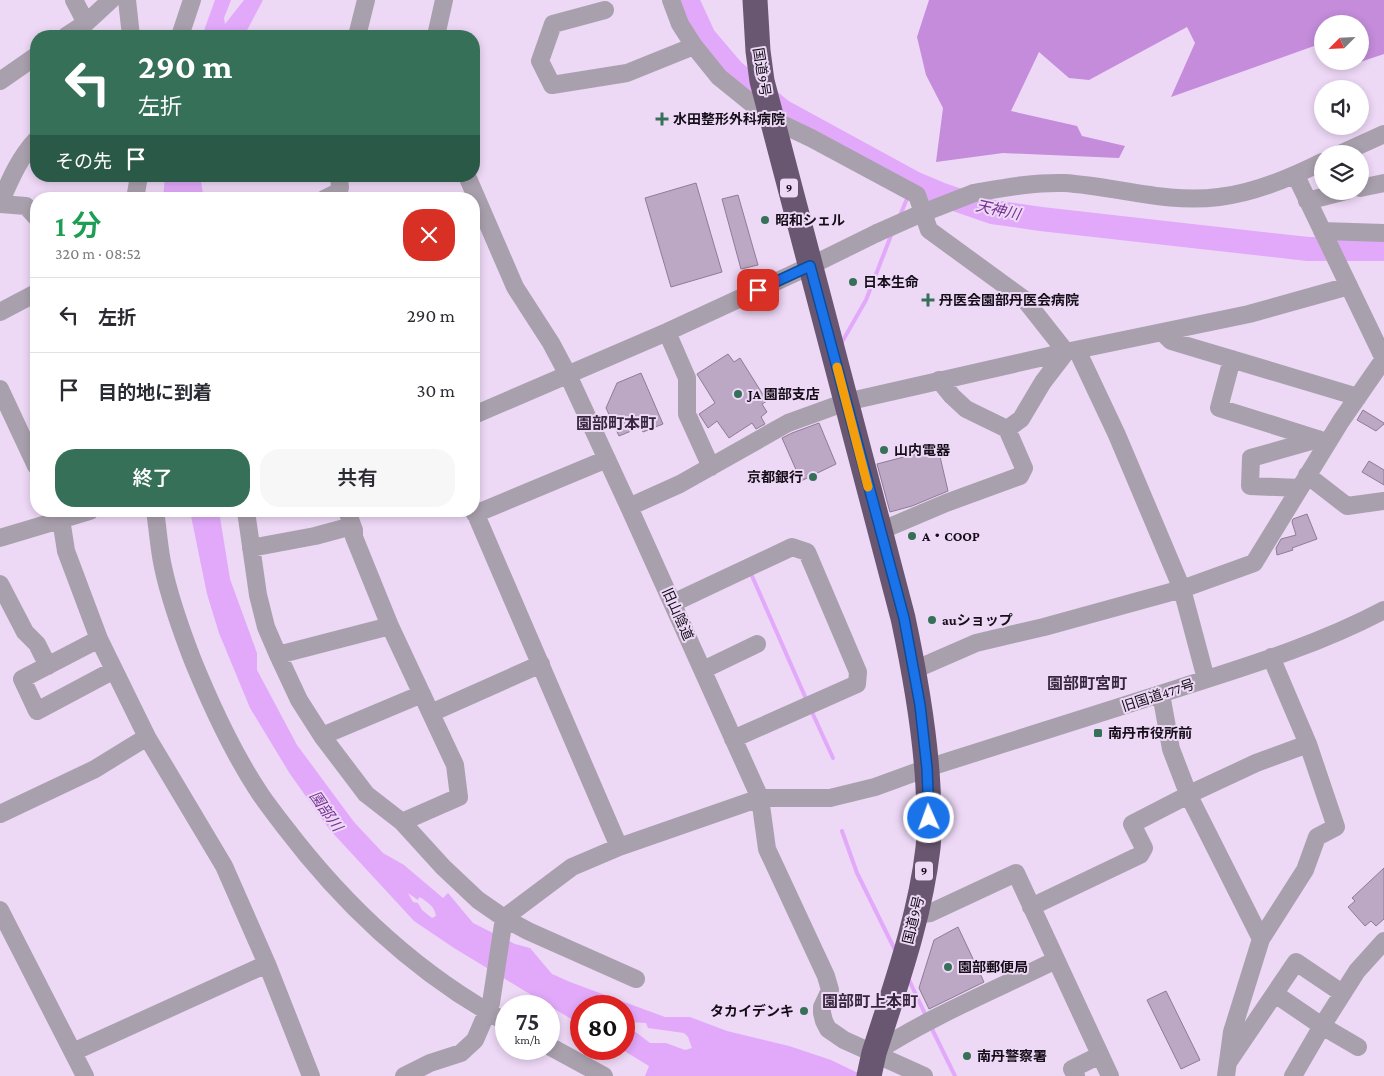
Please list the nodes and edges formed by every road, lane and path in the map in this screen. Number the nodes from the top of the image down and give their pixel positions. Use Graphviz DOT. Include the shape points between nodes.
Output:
graph roads {
  1 [pos="74,0"];
  2 [pos="111,0"];
  3 [pos="127,0"];
  4 [pos="192,0"];
  5 [pos="366,0"];
  6 [pos="444,0"];
  7 [pos="671,0"];
  8 [pos="755,0"];
  9 [pos="605,10"];
  10 [pos="86,22"];
  11 [pos="75,30"];
  12 [pos="130,30"];
  13 [pos="182,30"];
  14 [pos="359,30"];
  15 [pos="437,30"];
  16 [pos="694,46"];
  17 [pos="30,60"];
  18 [pos="0,81"];
  19 [pos="770,114"];
  20 [pos="1384,134"];
  21 [pos="1360,145"];
  22 [pos="30,146"];
  23 [pos="1314,166"];
  24 [pos="1296,176"];
  25 [pos="1384,183"];
  26 [pos="1369,186"];
  27 [pos="1314,199"];
  28 [pos="1307,201"];
  29 [pos="0,203"];
  30 [pos="30,210"];
  31 [pos="480,219"];
  32 [pos="1384,233"];
  33 [pos="1326,239"];
  34 [pos="810,266"];
  35 [pos="1349,286"];
  36 [pos="30,296"];
  37 [pos="0,312"];
  38 [pos="668,332"];
  39 [pos="1162,332"];
  40 [pos="1072,351"];
  41 [pos="1384,358"];
  42 [pos="1232,359"];
  43 [pos="568,375"];
  44 [pos="939,380"];
  45 [pos="0,389"];
  46 [pos="1358,397"];
  47 [pos="846,402"];
  48 [pos="480,412"];
  49 [pos="1007,429"];
  50 [pos="30,438"];
  51 [pos="1323,441"];
  52 [pos="607,458"];
  53 [pos="711,467"];
  54 [pos="1304,482"];
  55 [pos="1384,501"];
  56 [pos="629,507"];
  57 [pos="480,510"];
  58 [pos="55,517"];
  59 [pos="60,517"];
  60 [pos="157,517"];
  61 [pos="247,517"];
  62 [pos="477,517"];
  63 [pos="349,518"];
  64 [pos="880,531"];
  65 [pos="0,538"];
  66 [pos="251,548"];
  67 [pos="0,584"];
  68 [pos="1182,589"];
  69 [pos="673,603"];
  70 [pos="1384,612"];
  71 [pos="390,626"];
  72 [pos="99,638"];
  73 [pos="757,644"];
  74 [pos="278,655"];
  75 [pos="1271,657"];
  76 [pos="540,664"];
  77 [pos="48,666"];
  78 [pos="114,670"];
  79 [pos="703,670"];
  80 [pos="914,670"];
  81 [pos="1206,679"];
  82 [pos="422,694"];
  83 [pos="1161,694"];
  84 [pos="431,713"];
  85 [pos="322,736"];
  86 [pos="147,737"];
  87 [pos="733,739"];
  88 [pos="1308,744"];
  89 [pos="927,768"];
  90 [pos="1189,796"];
  91 [pos="760,798"];
  92 [pos="0,814"];
  93 [pos="402,822"];
  94 [pos="619,847"];
  95 [pos="1031,907"];
  96 [pos="0,910"];
  97 [pos="915,915"];
  98 [pos="503,924"];
  99 [pos="1261,939"];
  100 [pos="1384,941"];
  101 [pos="1056,960"];
  102 [pos="267,964"];
  103 [pos="636,979"];
  104 [pos="1342,993"];
  105 [pos="1275,994"];
  106 [pos="490,1008"];
  107 [pos="495,1012"];
  108 [pos="1322,1026"];
  109 [pos="1358,1047"];
  110 [pos="73,1052"];
  111 [pos="560,1052"];
  112 [pos="1100,1055"];
  113 [pos="868,1062"];
  114 [pos="1226,1071"];
  115 [pos="597,1074"];
  116 [pos="85,1076"];
  117 [pos="311,1076"];
  118 [pos="404,1076"];
  119 [pos="924,1076"];
  120 [pos="1076,1076"];
  121 [pos="1110,1076"];
  122 [pos="1293,1076"];
  1 -- 10 [label="street"];
  2 -- 10 [label="street"];
  3 -- 12 [label="street"];
  4 -- 13 [label="street"];
  5 -- 14 [label="street"];
  6 -- 15 [label="street"];
  7 -- 16 [label="street" via="680,24"];
  8 -- 19 [label="highway, 国道9号 / 9" via="758,51"];
  9 -- 16 [label="street" via="554,24 540,61 552,85 627,73"];
  10 -- 11 [label="street"];
  16 -- 19 [label="street" via="719,77"];
  17 -- 18 [label="street"];
  19 -- 34 [label="highway, 国道9号 / 9"];
  19 -- 40 [label="street" via="917,195 929,230 1025,300"];
  20 -- 21 [label="street"];
  22 -- 29 [label="street" via="15,168"];
  23 -- 24 [label="street"];
  24 -- 28 [label="street"];
  24 -- 34 [label="street, bridge" via="1219,198 1185,199 1063,183 974,193 877,233"];
  25 -- 26 [label="street"];
  27 -- 28 [label="street"];
  28 -- 33 [label="street"];
  29 -- 30 [label="street" via="26,206"];
  31 -- 43 [label="street, 旧山陰道" via="515,287"];
  32 -- 33 [label="street"];
  33 -- 35 [label="street"];
  34 -- 38 [label="street"];
  34 -- 47 [label="highway, 国道9号 / 9"];
  35 -- 39 [label="street" via="1248,314"];
  35 -- 41 [label="street"];
  36 -- 37 [label="street"];
  38 -- 43 [label="street"];
  38 -- 53 [label="street" via="687,378 687,414"];
  39 -- 40 [label="street"];
  39 -- 42 [label="street" via="1171,341"];
  40 -- 44 [label="street"];
  40 -- 49 [label="street" via="1043,382 1021,419"];
  40 -- 68 [label="street" via="1117,435"];
  41 -- 46 [label="street"];
  42 -- 46 [label="street"];
  42 -- 51 [label="street" via="1219,408"];
  43 -- 48 [label="street"];
  43 -- 52 [label="street, 旧山陰道"];
  44 -- 47 [label="street"];
  44 -- 49 [label="street" via="966,409"];
  45 -- 50 [label="street"];
  46 -- 51 [label="street"];
  47 -- 53 [label="street" via="788,423"];
  47 -- 64 [label="highway, 国道9号 / 9"];
  49 -- 64 [label="street" via="1024,468 1020,476"];
  51 -- 54 [label="street"];
  51 -- 54 [label="street" via="1251,458 1250,486"];
  52 -- 56 [label="street, 旧山陰道"];
  52 -- 57 [label="street"];
  53 -- 56 [label="street"];
  54 -- 55 [label="street" via="1347,506"];
  54 -- 68 [label="street" via="1254,563"];
  56 -- 69 [label="street, 旧山陰道"];
  58 -- 65 [label="street"];
  59 -- 72 [label="street" via="66,551"];
  60 -- 106 [label="street" via="163,567 178,622 208,699 258,791 334,886 379,930 424,968"];
  61 -- 66 [label="street"];
  62 -- 76 [label="street"];
  63 -- 66 [label="street" via="315,536"];
  63 -- 71 [label="street"];
  64 -- 80 [label="highway, 国道9号 / 9" via="904,618"];
  66 -- 74 [label="street" via="266,627"];
  67 -- 77 [label="street" via="25,632 37,644"];
  68 -- 80 [label="street" via="976,643"];
  68 -- 81 [label="street"];
  69 -- 79 [label="street, 旧山陰道"];
  69 -- 87 [label="street" via="792,547 808,552 858,672 857,684"];
  70 -- 75 [label="street, 旧国道477号"];
  71 -- 74 [label="street"];
  71 -- 82 [label="street"];
  72 -- 77 [label="street"];
  72 -- 78 [label="street"];
  73 -- 79 [label="street"];
  74 -- 85 [label="street" via="299,700"];
  75 -- 81 [label="street, 旧国道477号"];
  75 -- 88 [label="street"];
  76 -- 84 [label="street"];
  76 -- 94 [label="street"];
  77 -- 78 [label="street" via="22,680 37,711"];
  78 -- 86 [label="street"];
  79 -- 87 [label="street, 旧山陰道"];
  80 -- 89 [label="highway, 国道9号 / 9"];
  81 -- 83 [label="street, 旧国道477号"];
  82 -- 84 [label="street"];
  82 -- 85 [label="street"];
  83 -- 89 [label="street, 旧国道477号"];
  83 -- 90 [label="street" via="1171,749"];
  84 -- 93 [label="street" via="455,765 459,797"];
  85 -- 93 [label="street" via="366,794"];
  86 -- 92 [label="street" via="95,769"];
  86 -- 102 [label="street" via="224,866"];
  87 -- 91 [label="street, 旧山陰道"];
  88 -- 90 [label="street" via="1256,763"];
  88 -- 99 [label="street" via="1336,827 1317,837 1305,870"];
  89 -- 91 [label="street, 旧国道477号" via="874,788 830,798"];
  89 -- 97 [label="highway, 国道9号 / 9" via="928,848"];
  90 -- 95 [label="street" via="1132,824 1144,848 1140,855"];
  90 -- 99 [label="street"];
  91 -- 94 [label="street"];
  91 -- 113 [label="street, 旧山陰道" via="767,849 826,976 830,990 822,1007 824,1021 828,1029"];
  93 -- 98 [label="street"];
  94 -- 98 [label="street" via="572,867"];
  95 -- 97 [label="street" via="1016,873 930,914"];
  95 -- 101 [label="street"];
  96 -- 110 [label="street"];
  97 -- 113 [label="highway, 国道9号 / 9"];
  98 -- 103 [label="street" via="528,931"];
  98 -- 106 [label="street"];
  99 -- 114 [label="street" via="1232,1032"];
  100 -- 104 [label="street"];
  101 -- 112 [label="street"];
  101 -- 113 [label="street" via="898,1037"];
  102 -- 110 [label="street"];
  102 -- 117 [label="street"];
  104 -- 105 [label="street" via="1296,962"];
  104 -- 108 [label="street"];
  105 -- 108 [label="street"];
  105 -- 114 [label="street"];
  106 -- 107 [label="street"];
  106 -- 118 [label="street" via="475,1040 461,1053"];
  108 -- 109 [label="street"];
  108 -- 122 [label="street"];
  110 -- 116 [label="street"];
  111 -- 115 [label="street"];
  112 -- 120 [label="street" via="1072,1069"];
  112 -- 121 [label="street"];
  113 -- 119 [label="street, 旧山陰道"];
}
